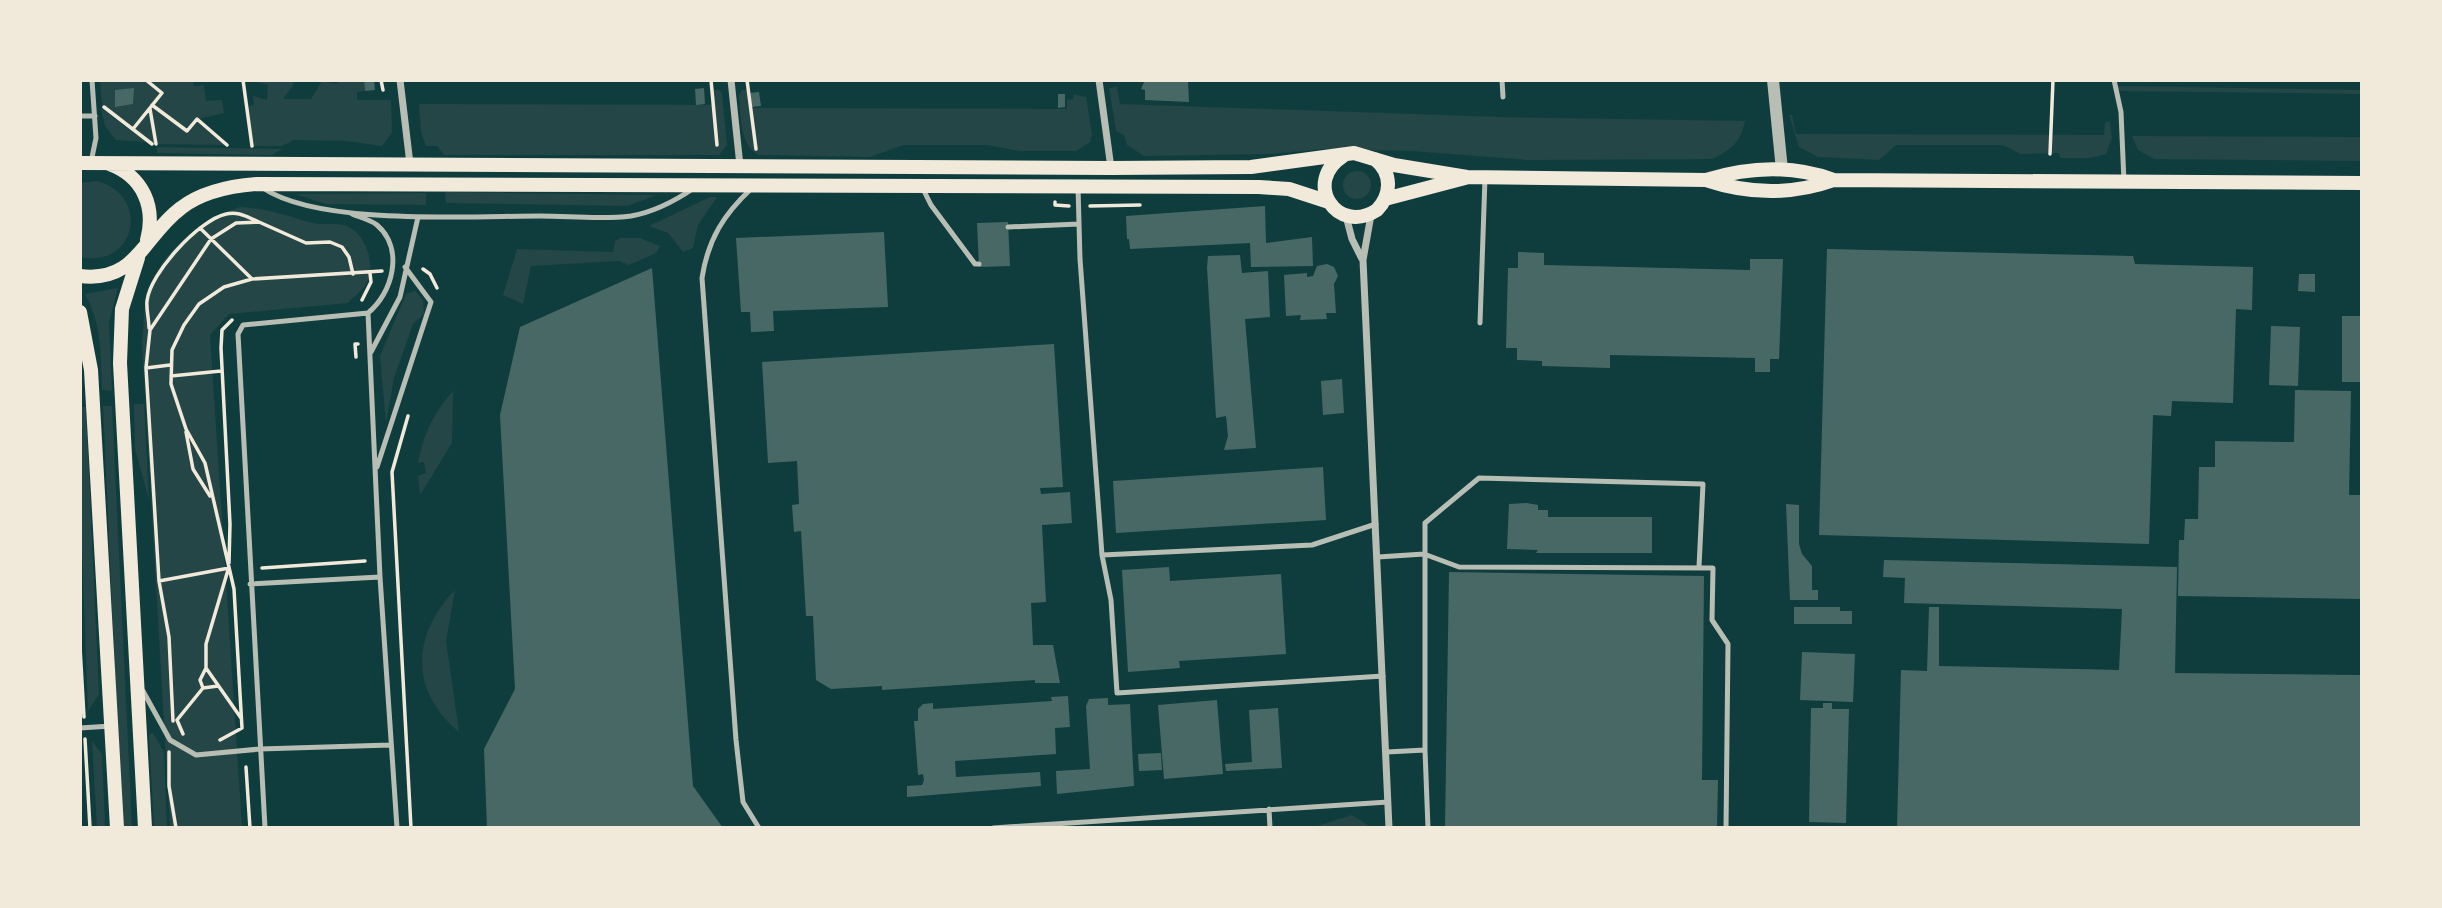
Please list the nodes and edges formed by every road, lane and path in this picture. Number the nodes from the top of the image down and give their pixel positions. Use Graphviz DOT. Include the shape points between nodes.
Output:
graph roads {
  1 [pos="92,80"];
  2 [pos="146,80"];
  3 [pos="243,80"];
  4 [pos="382,80"];
  5 [pos="400,80"];
  6 [pos="711,80"];
  7 [pos="731,80"];
  8 [pos="747,80"];
  9 [pos="1100,80"];
  10 [pos="1502,80"];
  11 [pos="1773,80"];
  12 [pos="2053,80"];
  13 [pos="2114,80"];
  14 [pos="383,90"];
  15 [pos="1503,97"];
  16 [pos="102,105"];
  17 [pos="151,107"];
  18 [pos="80,116"];
  19 [pos="96,116"];
  20 [pos="133,129"];
  21 [pos="228,145"];
  22 [pos="718,145"];
  23 [pos="251,146"];
  24 [pos="756,149"];
  25 [pos="2050,154"];
  26 [pos="1344,155"];
  27 [pos="1373,158"];
  28 [pos="86,163"];
  29 [pos="410,164"];
  30 [pos="740,166"];
  31 [pos="1111,168"];
  32 [pos="1782,170"];
  33 [pos="1467,177"];
  34 [pos="1485,177"];
  35 [pos="1706,180"];
  36 [pos="1834,180"];
  37 [pos="2124,182"];
  38 [pos="2361,183"];
  39 [pos="257,184"];
  40 [pos="699,185"];
  41 [pos="755,185"];
  42 [pos="921,186"];
  43 [pos="1078,186"];
  44 [pos="1385,200"];
  45 [pos="1329,202"];
  46 [pos="346,211"];
  47 [pos="1371,214"];
  48 [pos="418,216"];
  49 [pos="1346,216"];
  50 [pos="259,222"];
  51 [pos="1079,224"];
  52 [pos="1008,227"];
  53 [pos="200,228"];
  54 [pos="211,239"];
  55 [pos="147,242"];
  56 [pos="138,256"];
  57 [pos="1363,260"];
  58 [pos="979,264"];
  59 [pos="405,267"];
  60 [pos="420,267"];
  61 [pos="353,274"];
  62 [pos="80,276"];
  63 [pos="252,279"];
  64 [pos="442,296"];
  65 [pos="357,304"];
  66 [pos="80,312"];
  67 [pos="368,313"];
  68 [pos="234,318"];
  69 [pos="1480,323"];
  70 [pos="150,330"];
  71 [pos="371,352"];
  72 [pos="170,365"];
  73 [pos="146,368"];
  74 [pos="222,371"];
  75 [pos="171,376"];
  76 [pos="410,409"];
  77 [pos="186,429"];
  78 [pos="375,474"];
  79 [pos="213,501"];
  80 [pos="1376,524"];
  81 [pos="1424,554"];
  82 [pos="1102,555"];
  83 [pos="1378,557"];
  84 [pos="365,561"];
  85 [pos="229,568"];
  86 [pos="260,568"];
  87 [pos="1699,568"];
  88 [pos="380,577"];
  89 [pos="159,581"];
  90 [pos="250,584"];
  91 [pos="206,668"];
  92 [pos="136,673"];
  93 [pos="1382,676"];
  94 [pos="218,686"];
  95 [pos="202,688"];
  96 [pos="175,718"];
  97 [pos="242,719"];
  98 [pos="111,726"];
  99 [pos="80,728"];
  100 [pos="190,737"];
  101 [pos="170,740"];
  102 [pos="214,742"];
  103 [pos="390,746"];
  104 [pos="260,749"];
  105 [pos="1425,750"];
  106 [pos="1387,752"];
  107 [pos="246,767"];
  108 [pos="1388,802"];
  109 [pos="1269,809"];
  110 [pos="117,828"];
  111 [pos="145,828"];
  112 [pos="176,828"];
  113 [pos="250,828"];
  114 [pos="265,828"];
  115 [pos="397,828"];
  116 [pos="411,828"];
  117 [pos="758,828"];
  118 [pos="993,828"];
  119 [pos="1270,828"];
  120 [pos="1389,828"];
  121 [pos="1428,828"];
  122 [pos="1726,828"];
  1 -- 19 [label="lane"];
  2 -- 17 [label="path" via="162,93"];
  3 -- 23 [label="path"];
  4 -- 14 [label="path"];
  5 -- 29 [label="street"];
  6 -- 22 [label="path"];
  7 -- 30 [label="street"];
  8 -- 24 [label="path"];
  9 -- 31 [label="street"];
  10 -- 15 [label="lane"];
  11 -- 32 [label="street"];
  12 -- 25 [label="path"];
  13 -- 37 [label="lane" via="2121,112"];
  16 -- 20 [label="path"];
  17 -- 20 [label="path"];
  17 -- 20 [label="path" via="154,144"];
  17 -- 21 [label="path" via="187,131 197,119"];
  18 -- 19 [label="lane"];
  19 -- 28 [label="lane" via="96,138"];
  26 -- 27 [label="main road"];
  26 -- 31 [label="main road" via="1251,167"];
  26 -- 45 [label="main road" via="1326,176"];
  27 -- 33 [label="main road"];
  27 -- 44 [label="main road" via="1388,178"];
  28 -- 29 [label="main road"];
  28 -- 55 [label="main road" via="125,172 145,194 151,226"];
  29 -- 30 [label="main road"];
  30 -- 31 [label="main road"];
  32 -- 35 [label="main road" via="1737,171"];
  32 -- 36 [label="main road" via="1808,171"];
  33 -- 34 [label="main road"];
  33 -- 44 [label="main road"];
  34 -- 35 [label="main road"];
  34 -- 69 [label="lane"];
  35 -- 36 [label="main road" via="1736,190 1804,190"];
  36 -- 37 [label="main road"];
  37 -- 38 [label="main road"];
  39 -- 40 [label="main road"];
  39 -- 46 [label="lane" via="298,203"];
  39 -- 55 [label="main road" via="202,196 181,208"];
  40 -- 41 [label="main road"];
  40 -- 48 [label="lane" via="672,203 630,216"];
  41 -- 42 [label="main road"];
  41 -- 117 [label="lane" via="726,213 709,244 702,278 736,740 743,802"];
  42 -- 43 [label="main road"];
  42 -- 58 [label="lane"];
  43 -- 45 [label="main road" via="1259,187 1289,189"];
  43 -- 51 [label="lane"];
  44 -- 47 [label="main road"];
  45 -- 49 [label="main road"];
  46 -- 48 [label="lane"];
  46 -- 67 [label="lane" via="377,225 387,238 391,256 388,291"];
  47 -- 49 [label="main road"];
  47 -- 57 [label="street"];
  48 -- 59 [label="lane"];
  49 -- 57 [label="street"];
  50 -- 53 [label="path" via="237,213 225,214"];
  50 -- 54 [label="path" via="236,223"];
  50 -- 61 [label="path" via="306,243 330,242 342,247"];
  51 -- 52 [label="lane"];
  51 -- 82 [label="lane"];
  53 -- 54 [label="path"];
  53 -- 70 [label="path" via="151,288 147,300"];
  54 -- 63 [label="path"];
  54 -- 70 [label="path"];
  55 -- 56 [label="main road"];
  56 -- 62 [label="main road" via="111,275"];
  56 -- 92 [label="main road" via="122,309 120,363"];
  57 -- 80 [label="street"];
  59 -- 71 [label="lane" via="400,297"];
  59 -- 78 [label="lane" via="431,302"];
  60 -- 64 [label="path" via="430,274"];
  61 -- 63 [label="path"];
  61 -- 65 [label="path" via="370,273 366,295"];
  63 -- 72 [label="path" via="223,287 199,304 184,325"];
  66 -- 98 [label="main road" via="91,370"];
  67 -- 71 [label="lane"];
  67 -- 90 [label="lane" via="243,325 238,334"];
  68 -- 74 [label="path" via="222,330"];
  70 -- 73 [label="path"];
  71 -- 78 [label="lane"];
  72 -- 73 [label="path"];
  72 -- 75 [label="path"];
  73 -- 89 [label="path"];
  74 -- 75 [label="path"];
  74 -- 85 [label="path"];
  75 -- 77 [label="path"];
  76 -- 116 [label="path" via="392,472"];
  77 -- 79 [label="path" via="205,463"];
  77 -- 79 [label="path" via="193,469"];
  78 -- 88 [label="lane"];
  79 -- 85 [label="path"];
  80 -- 82 [label="lane" via="1312,545"];
  80 -- 83 [label="street"];
  81 -- 83 [label="lane"];
  81 -- 87 [label="lane" via="1459,567"];
  81 -- 87 [label="lane" via="1425,523 1479,478 1703,484"];
  81 -- 105 [label="lane"];
  82 -- 93 [label="lane" via="1111,600 1117,693"];
  83 -- 93 [label="street"];
  84 -- 86 [label="path"];
  85 -- 89 [label="path"];
  85 -- 91 [label="path" via="206,644"];
  85 -- 97 [label="path"];
  87 -- 122 [label="lane" via="1713,568 1712,620 1727,644"];
  88 -- 90 [label="lane"];
  88 -- 103 [label="lane"];
  89 -- 96 [label="path"];
  90 -- 104 [label="lane"];
  91 -- 94 [label="path"];
  91 -- 95 [label="path" via="200,680"];
  92 -- 101 [label="lane"];
  92 -- 111 [label="main road"];
  93 -- 106 [label="street"];
  94 -- 95 [label="path"];
  94 -- 97 [label="path"];
  95 -- 96 [label="path"];
  96 -- 100 [label="path"];
  96 -- 101 [label="path"];
  97 -- 102 [label="path" via="242,728"];
  98 -- 99 [label="lane"];
  98 -- 110 [label="main road"];
  101 -- 104 [label="lane" via="196,755"];
  101 -- 112 [label="path" via="167,761"];
  103 -- 104 [label="lane"];
  103 -- 115 [label="lane"];
  104 -- 114 [label="lane"];
  105 -- 106 [label="lane"];
  105 -- 121 [label="lane"];
  106 -- 108 [label="street"];
  107 -- 113 [label="path"];
  108 -- 109 [label="lane"];
  108 -- 120 [label="street"];
  109 -- 118 [label="lane"];
  109 -- 119 [label="lane"];
}
